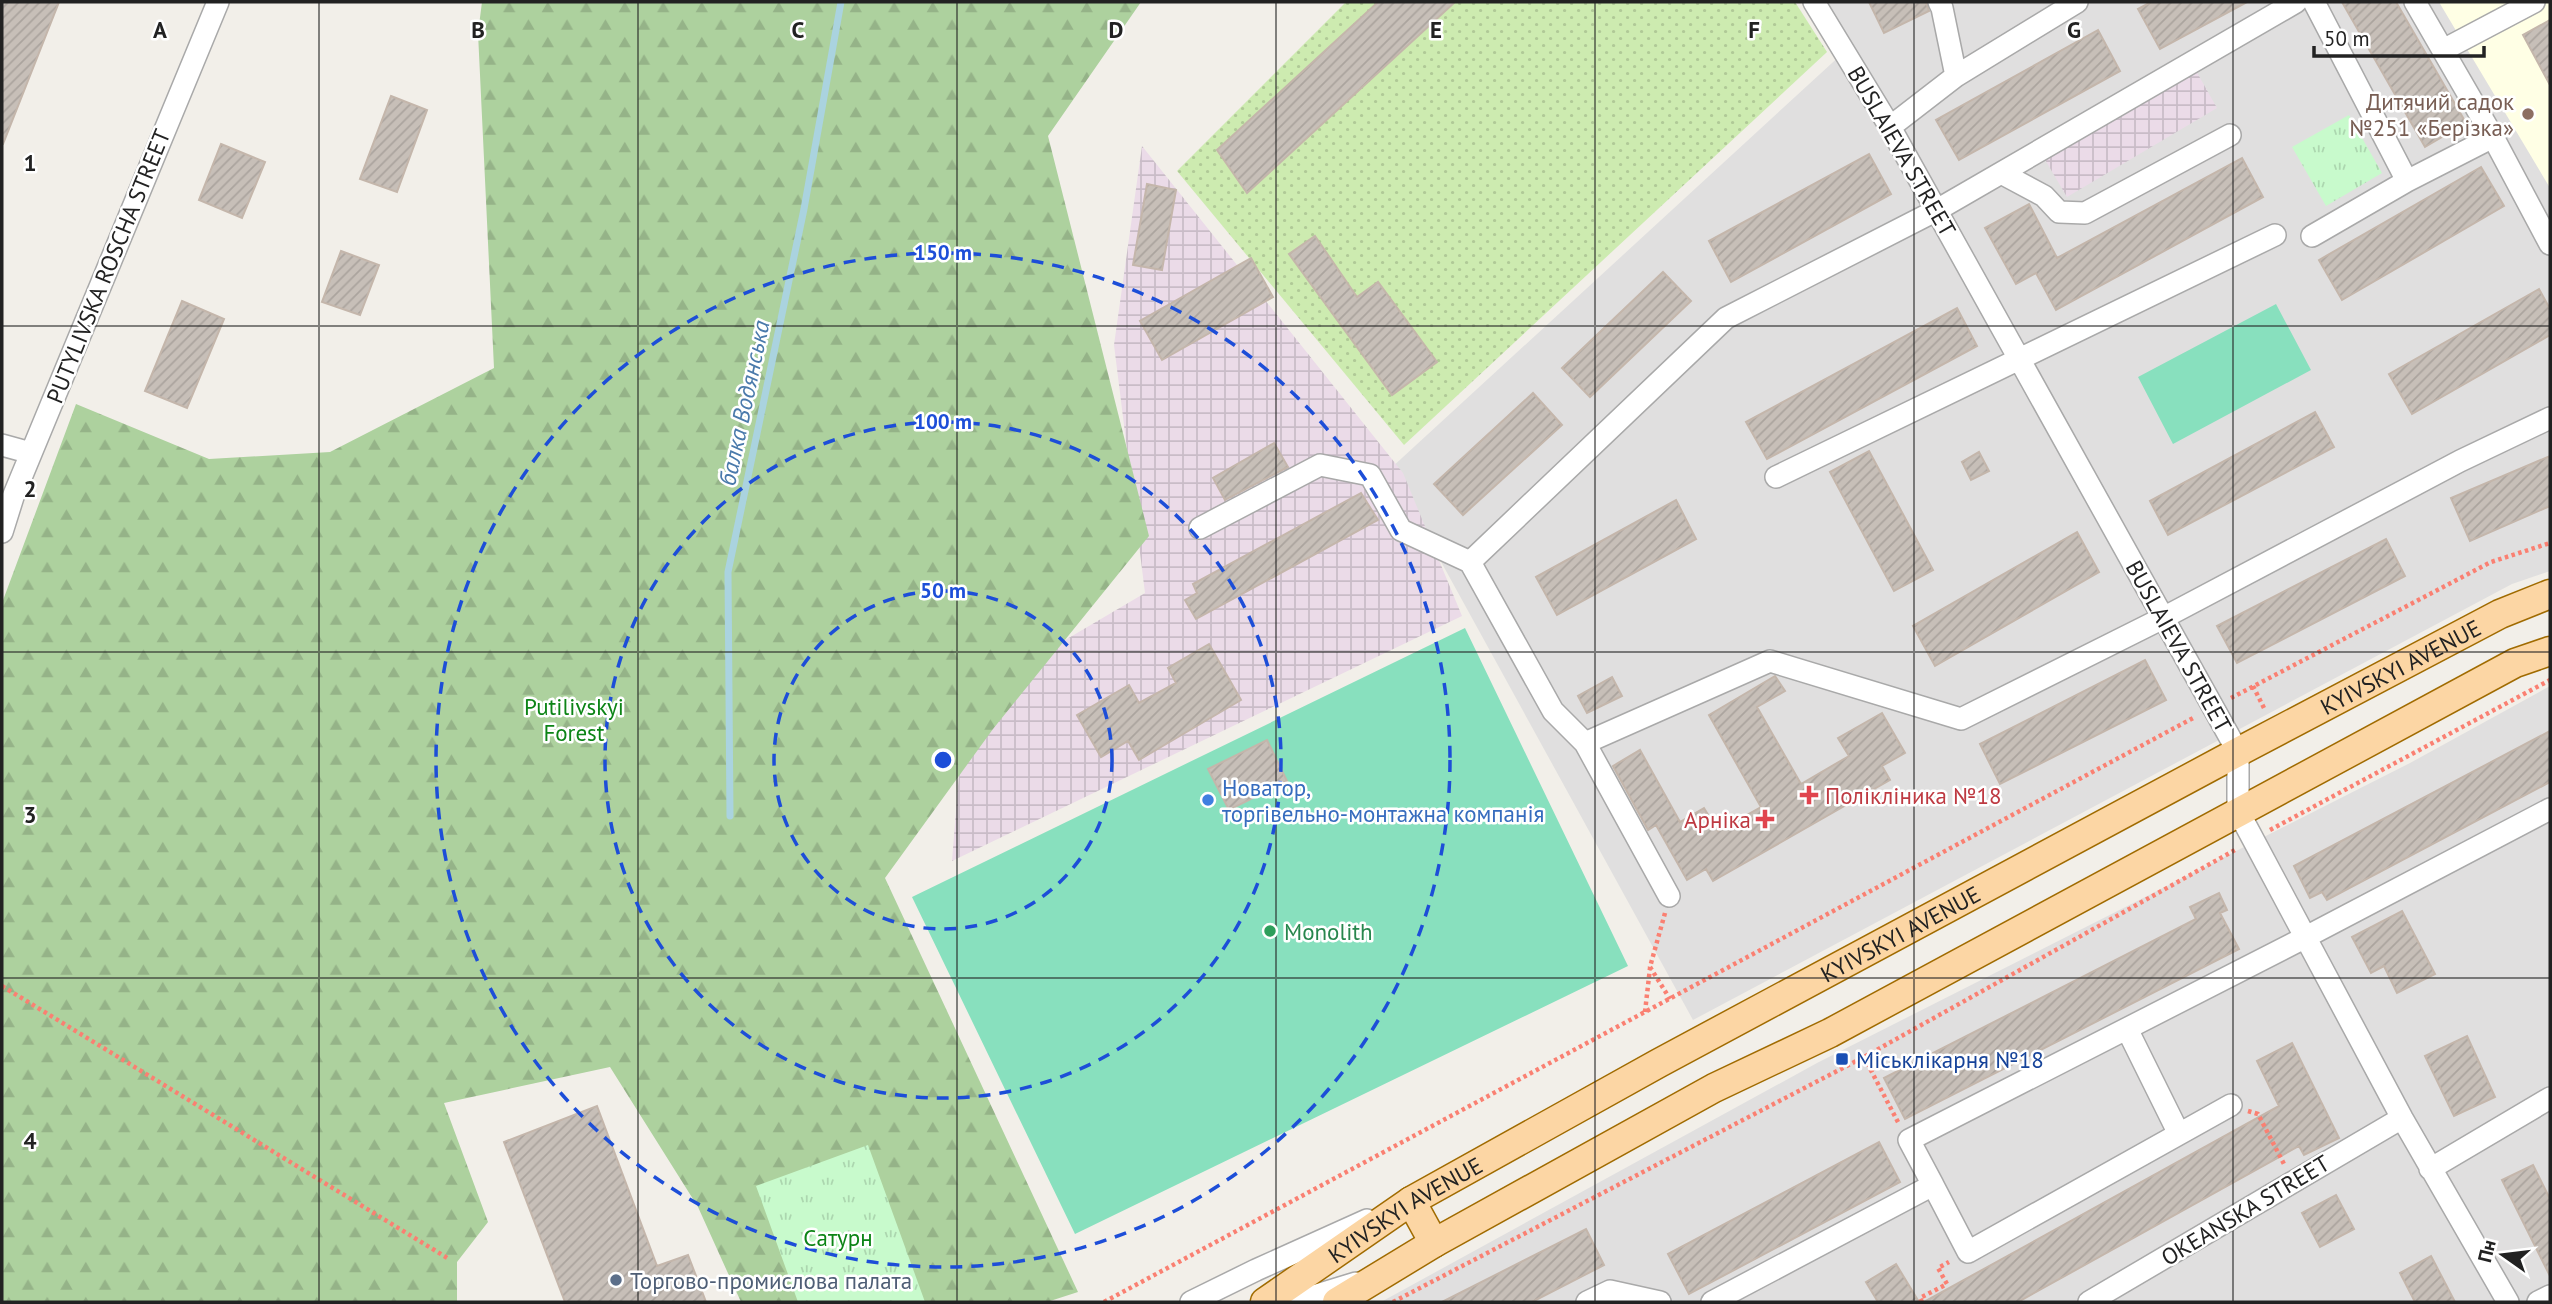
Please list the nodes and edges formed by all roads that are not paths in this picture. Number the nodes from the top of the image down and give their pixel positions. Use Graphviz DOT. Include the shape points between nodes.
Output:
graph roads {
  1 [pos="218,2"];
  2 [pos="1814,2"];
  3 [pos="1939,2"];
  4 [pos="2077,2"];
  5 [pos="2296,2"];
  6 [pos="2315,2"];
  7 [pos="2415,2"];
  8 [pos="2534,2"];
  9 [pos="2443,50"];
  10 [pos="1956,76"];
  11 [pos="1891,127"];
  12 [pos="2230,135"];
  13 [pos="2493,137"];
  14 [pos="2001,173"];
  15 [pos="2407,181"];
  16 [pos="1937,210"];
  17 [pos="2275,235"];
  18 [pos="2312,236"];
  19 [pos="2550,244"];
  20 [pos="2019,358"];
  21 [pos="2550,418"];
  22 [pos="2,445"];
  23 [pos="31,453"];
  24 [pos="1776,477"];
  25 [pos="1200,528"];
  26 [pos="2,532"];
  27 [pos="1470,562"];
  28 [pos="2550,594"];
  29 [pos="2163,618"];
  30 [pos="2550,651"];
  31 [pos="1585,743"];
  32 [pos="2238,752"];
  33 [pos="2550,809"];
  34 [pos="2238,811"];
  35 [pos="1669,895"];
  36 [pos="2304,938"];
  37 [pos="2127,1029"];
  38 [pos="2550,1098"];
  39 [pos="2231,1105"];
  40 [pos="2402,1118"];
  41 [pos="2179,1134"];
  42 [pos="2430,1169"];
  43 [pos="1933,1185"];
  44 [pos="1410,1201"];
  45 [pos="1434,1243"];
  46 [pos="1376,1277"];
  47 [pos="2550,1296"];
  48 [pos="1191,1302"];
  49 [pos="1265,1302"];
  50 [pos="1294,1302"];
  51 [pos="1337,1302"];
  52 [pos="1587,1302"];
  53 [pos="1660,1302"];
  54 [pos="1712,1302"];
  55 [pos="2089,1302"];
  56 [pos="2508,1302"];
  57 [pos="2538,1302"];
  1 -- 23 [label="street, PUTYLIVSKA ROSCHA STREET"];
  2 -- 11 [label="street, BUSLAIEVA STREET"];
  3 -- 10 [label="street"];
  4 -- 10 [label="street"];
  5 -- 14 [label="street"];
  6 -- 15 [label="street"];
  7 -- 9 [label="street"];
  8 -- 9 [label="street"];
  9 -- 13 [label="street"];
  10 -- 11 [label="street"];
  11 -- 16 [label="street, BUSLAIEVA STREET"];
  12 -- 14 [label="street" via="2085,213 2059,212 2044,196"];
  13 -- 15 [label="street"];
  13 -- 19 [label="street"];
  14 -- 16 [label="street"];
  15 -- 18 [label="street"];
  16 -- 20 [label="street, BUSLAIEVA STREET"];
  16 -- 27 [label="street" via="1726,318"];
  17 -- 20 [label="street"];
  20 -- 24 [label="street"];
  20 -- 29 [label="street, BUSLAIEVA STREET"];
  21 -- 29 [label="street"];
  22 -- 23 [label="street"];
  23 -- 26 [label="street, PUTYLIVSKA ROSCHA STREET"];
  25 -- 27 [label="street" via="1320,465 1370,475 1401,530"];
  27 -- 31 [label="street" via="1553,710"];
  28 -- 32 [label="main road, KYIVSKYI AVENUE" via="2500,614"];
  29 -- 31 [label="street" via="1961,719 1770,661"];
  29 -- 32 [label="street, BUSLAIEVA STREET"];
  30 -- 34 [label="main road, KYIVSKYI AVENUE" via="2515,663"];
  31 -- 35 [label="street"];
  32 -- 34 [label="street, BUSLAIEVA STREET"];
  32 -- 44 [label="main road, KYIVSKYI AVENUE"];
  33 -- 36 [label="street"];
  34 -- 36 [label="street, BUSLAIEVA STREET"];
  34 -- 45 [label="main road, KYIVSKYI AVENUE" via="1830,1033 1714,1088"];
  36 -- 37 [label="street"];
  36 -- 40 [label="street, BUSLAIEVA STREET"];
  37 -- 41 [label="street"];
  37 -- 43 [label="street" via="1909,1140"];
  38 -- 42 [label="street"];
  39 -- 41 [label="street"];
  40 -- 42 [label="street, BUSLAIEVA STREET"];
  40 -- 55 [label="street, OKEANSKA STREET"];
  41 -- 43 [label="street" via="1968,1252"];
  42 -- 56 [label="street, BUSLAIEVA STREET"];
  43 -- 54 [label="street"];
  44 -- 45 [label="main road"];
  44 -- 48 [label="street"];
  44 -- 49 [label="main road, KYIVSKYI AVENUE"];
  45 -- 46 [label="main road, KYIVSKYI AVENUE"];
  46 -- 50 [label="street"];
  46 -- 51 [label="main road, KYIVSKYI AVENUE"];
  47 -- 57 [label="street"];
  52 -- 53 [label="street" via="1610,1291"];
}
